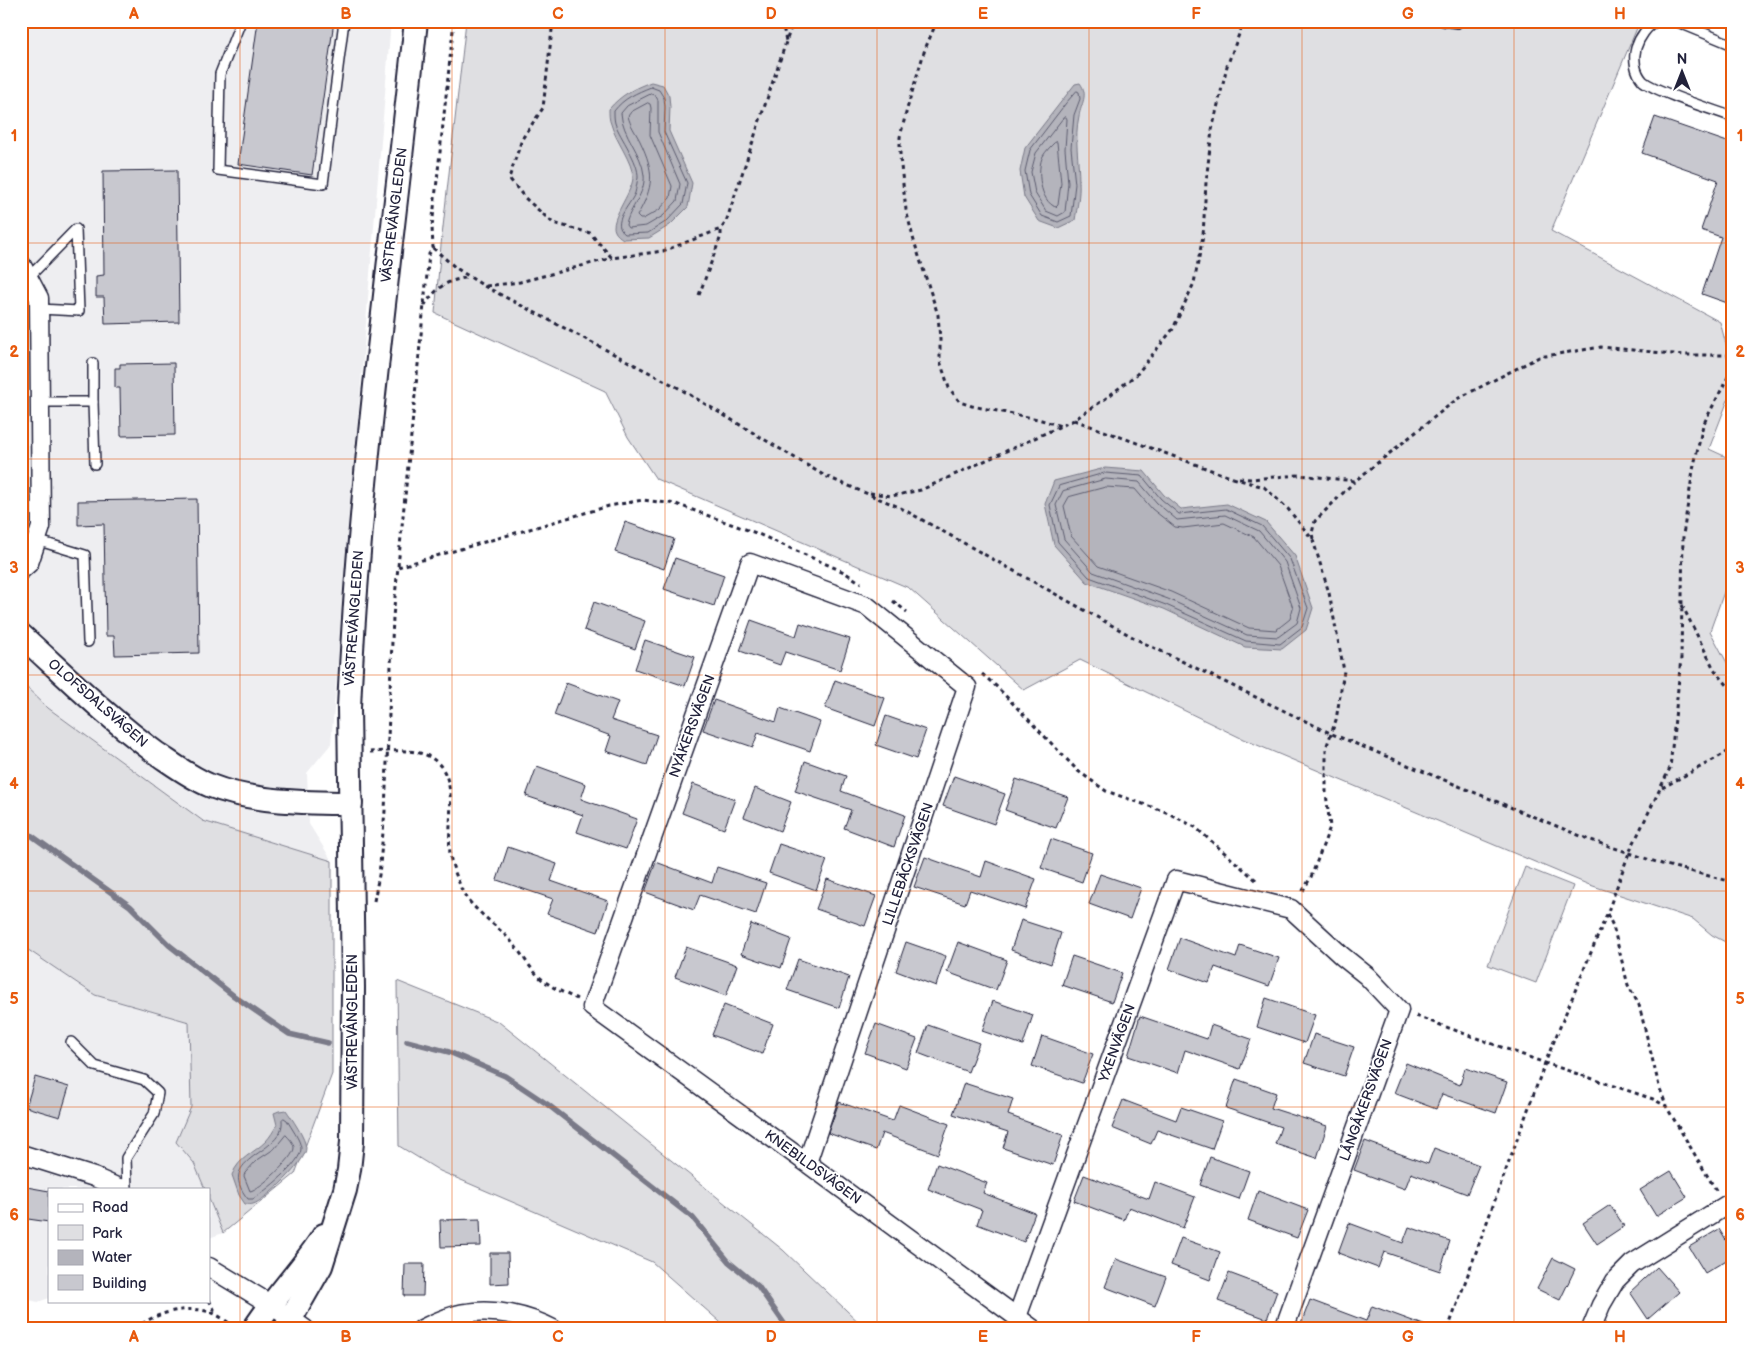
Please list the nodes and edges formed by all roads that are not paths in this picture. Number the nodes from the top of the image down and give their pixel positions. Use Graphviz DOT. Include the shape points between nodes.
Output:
graph roads {
  1 [pos="241,21"];
  2 [pos="344,21"];
  3 [pos="416,21"];
  4 [pos="1443,21"];
  5 [pos="1458,21"];
  6 [pos="1657,21"];
  7 [pos="1675,21"];
  8 [pos="1733,45"];
  9 [pos="1733,117"];
  10 [pos="25,271"];
  11 [pos="39,309"];
  12 [pos="92,363"];
  13 [pos="40,402"];
  14 [pos="92,402"];
  15 [pos="95,464"];
  16 [pos="36,540"];
  17 [pos="21,570"];
  18 [pos="867,606"];
  19 [pos="21,635"];
  20 [pos="88,642"];
  21 [pos="351,804"];
  22 [pos="1291,910"];
  23 [pos="592,1007"];
  24 [pos="71,1042"];
  25 [pos="21,1154"];
  26 [pos="807,1163"];
  27 [pos="119,1188"];
  28 [pos="127,1188"];
  29 [pos="1729,1203"];
  30 [pos="337,1215"];
  31 [pos="210,1268"];
  32 [pos="270,1304"];
  33 [pos="1016,1317"];
  34 [pos="294,1326"];
  35 [pos="254,1329"];
  36 [pos="422,1329"];
  37 [pos="553,1329"];
  38 [pos="1033,1329"];
  39 [pos="1284,1329"];
  40 [pos="1591,1329"];
  1 -- 2 [label="lane" via="220,74 218,170 323,184"];
  3 -- 21 [label="street, VÄSTREVÅNGLEDEN" via="360,524 350,682"];
  4 -- 5 [label="lane"];
  6 -- 9 [label="lane" via="1645,30 1636,47 1635,67 1644,81 1659,90"];
  7 -- 8 [label="lane"];
  10 -- 11 [label="street" via="39,298"];
  10 -- 11 [label="lane" via="76,229 79,311"];
  11 -- 13 [label="street"];
  12 -- 14 [label="lane"];
  13 -- 14 [label="lane"];
  13 -- 16 [label="street" via="41,527"];
  14 -- 15 [label="lane"];
  16 -- 17 [label="street" via="29,563"];
  16 -- 20 [label="lane" via="85,555"];
  18 -- 23 [label="street, NYÅKERSVÄGEN" via="750,563"];
  18 -- 26 [label="street, LILLEBÄCKSVÄGEN" via="967,687"];
  19 -- 21 [label="street, OLOFSDALSVÄGEN" via="126,731 187,774 249,797"];
  21 -- 30 [label="street, VÄSTREVÅNGLEDEN" via="352,1142 349,1170"];
  22 -- 33 [label="street, YXENVÄGEN" via="1176,880"];
  22 -- 39 [label="street, LÅNGÅKERSVÄGEN" via="1367,976 1399,1010"];
  23 -- 26 [label="street, KNEBILDSVÄGEN"];
  24 -- 28 [label="lane" via="95,1066 144,1080 158,1093 154,1114 126,1158"];
  25 -- 27 [label="street"];
  26 -- 33 [label="street, KNEBILDSVÄGEN"];
  29 -- 40 [label="street" via="1632,1264 1615,1281"];
  30 -- 32 [label="street, VÄSTREVÅNGLEDEN" via="313,1252"];
  30 -- 34 [label="street, VÄSTREVÅNGLEDEN" via="321,1266"];
  31 -- 32 [label="street"];
  32 -- 34 [label="street"];
  32 -- 35 [label="street, VÄSTREVÅNGLEDEN"];
  33 -- 38 [label="street, KNEBILDSVÄGEN"];
  36 -- 37 [label="street" via="466,1313 495,1312 519,1316"];
}
